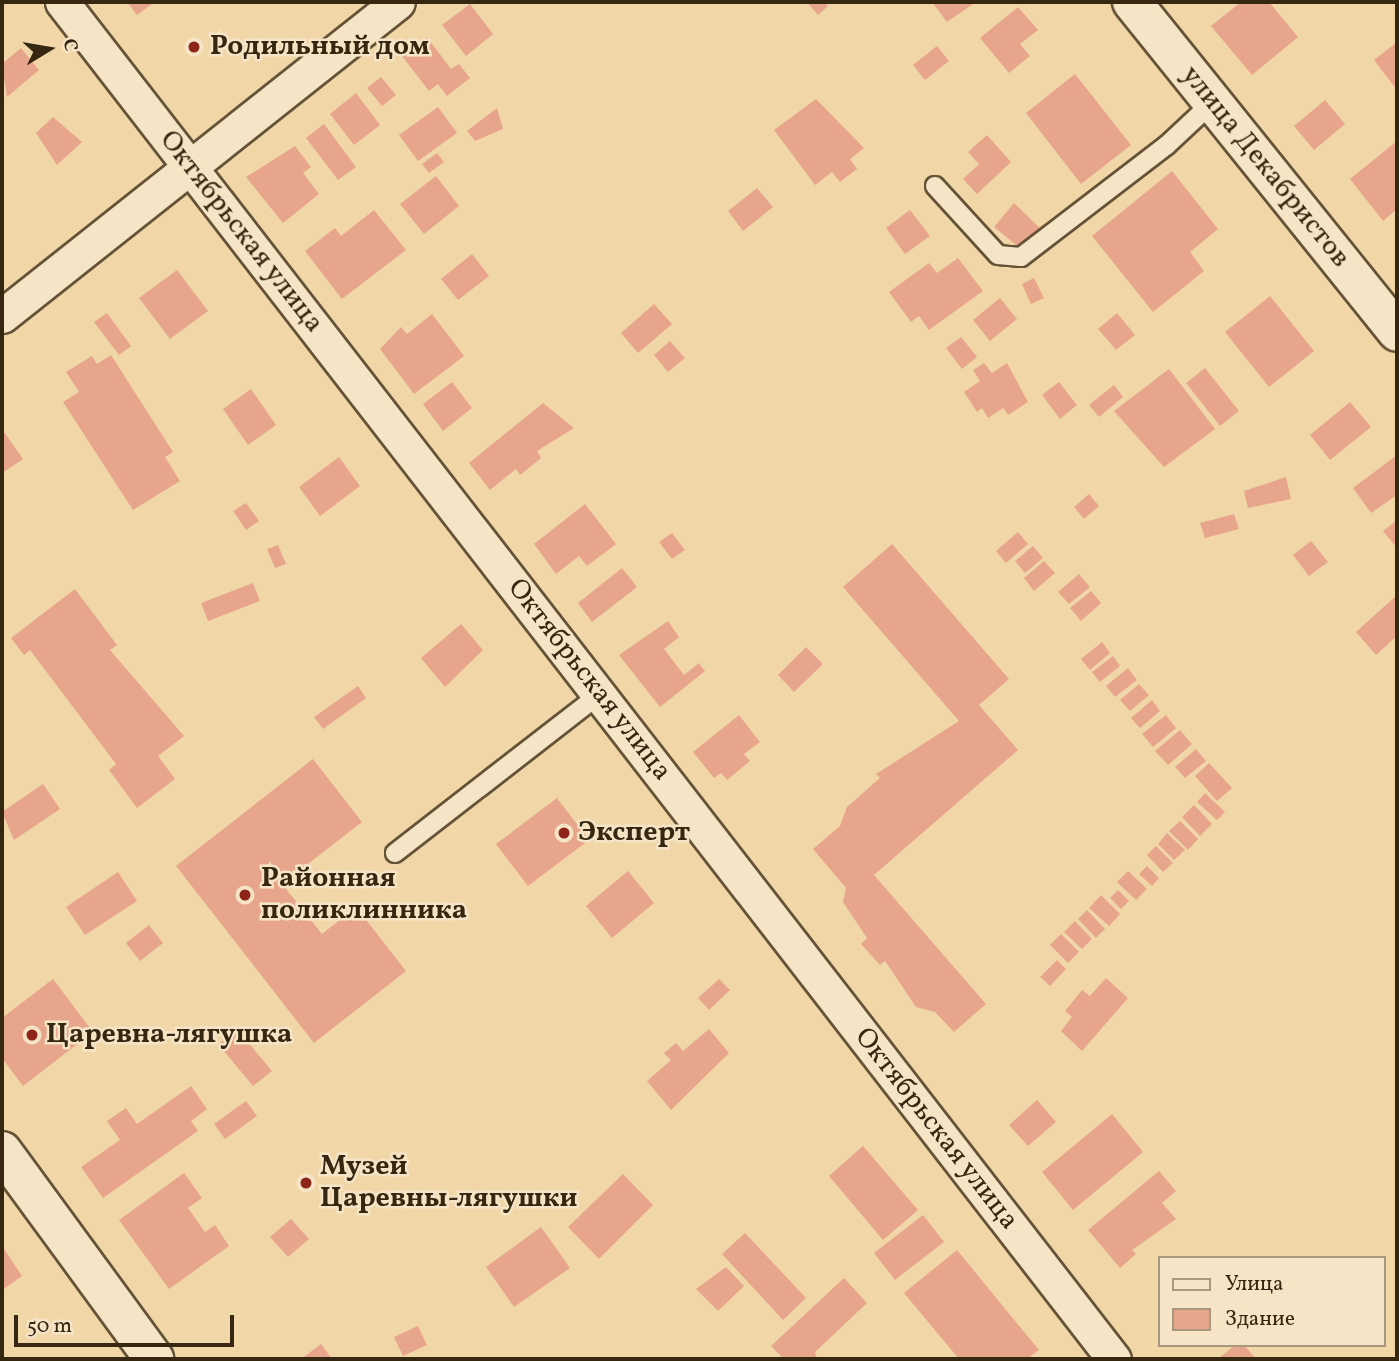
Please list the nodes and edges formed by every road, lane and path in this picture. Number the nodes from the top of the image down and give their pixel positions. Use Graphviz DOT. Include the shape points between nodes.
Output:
graph roads {
  1 [pos="62,2"];
  2 [pos="398,2"];
  3 [pos="1132,2"];
  4 [pos="1213,102"];
  5 [pos="192,169"];
  6 [pos="935,186"];
  7 [pos="2,316"];
  8 [pos="1397,332"];
  9 [pos="600,694"];
  10 [pos="395,853"];
  11 [pos="2,1152"];
  12 [pos="154,1359"];
  13 [pos="1114,1359"];
  1 -- 5 [label="street, Октябрьская улица"];
  2 -- 5 [label="street"];
  3 -- 4 [label="street, улица Декабристов"];
  4 -- 6 [label="lane" via="1167,145 1021,257 998,255"];
  4 -- 8 [label="street, улица Декабристов"];
  5 -- 7 [label="street"];
  5 -- 9 [label="street, Октябрьская улица"];
  9 -- 10 [label="lane"];
  9 -- 13 [label="street, Октябрьская улица"];
  11 -- 12 [label="street"];
}
